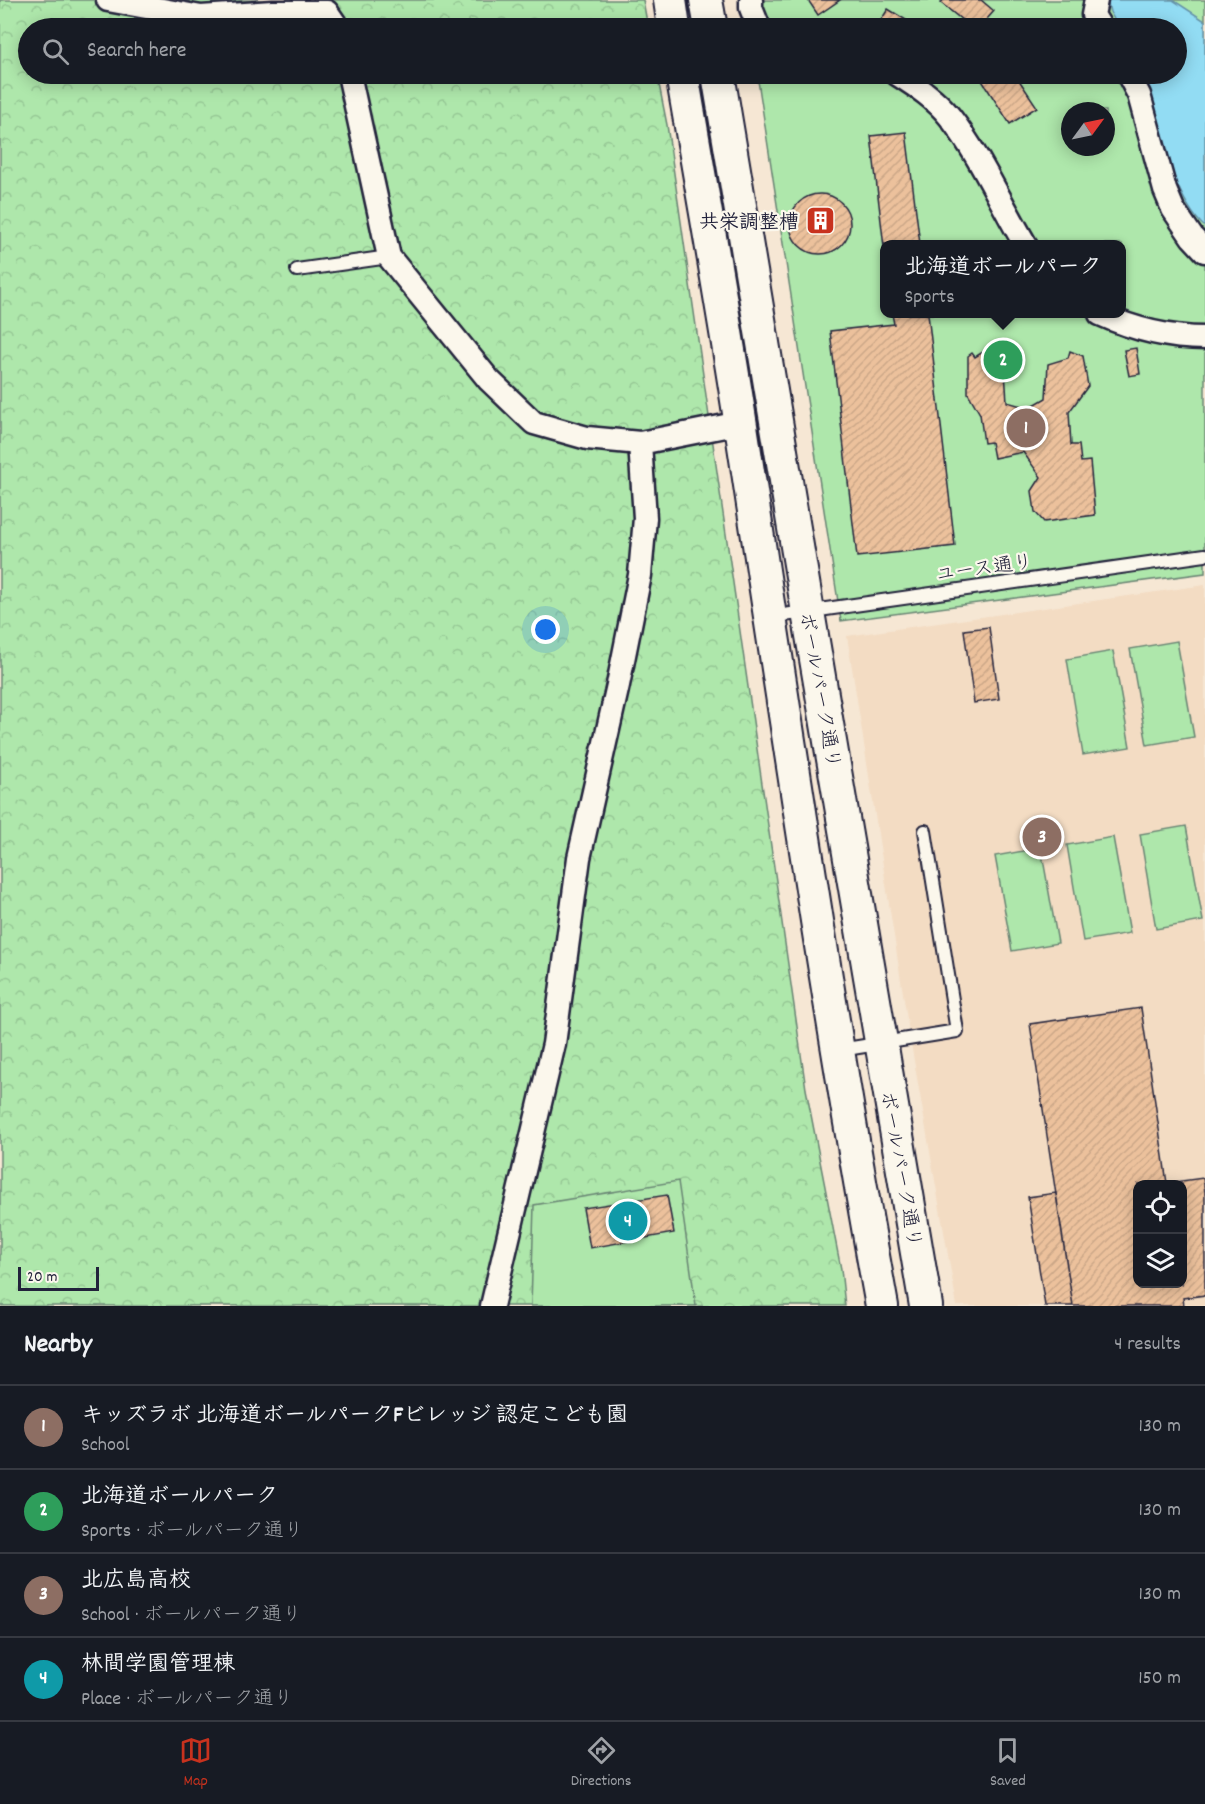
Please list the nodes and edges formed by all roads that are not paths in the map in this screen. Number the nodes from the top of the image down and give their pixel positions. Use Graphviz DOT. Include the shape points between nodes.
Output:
graph roads {
  1 [pos="108,0"];
  2 [pos="670,0"];
  3 [pos="706,0"];
  4 [pos="1096,0"];
  5 [pos="741,15"];
  6 [pos="331,18"];
  7 [pos="673,18"];
  8 [pos="1095,18"];
  9 [pos="351,84"];
  10 [pos="684,84"];
  11 [pos="720,84"];
  12 [pos="913,84"];
  13 [pos="1133,84"];
  14 [pos="1023,240"];
  15 [pos="1205,251"];
  16 [pos="389,256"];
  17 [pos="297,270"];
  18 [pos="1111,318"];
  19 [pos="1205,338"];
  20 [pos="741,423"];
  21 [pos="640,443"];
  22 [pos="1205,555"];
  23 [pos="808,612"];
  24 [pos="770,617"];
  25 [pos="925,831"];
  26 [pos="880,1043"];
  27 [pos="838,1050"];
  28 [pos="492,1306"];
  29 [pos="882,1306"];
  30 [pos="926,1306"];
  1 -- 6 [label="street" via="201,16 327,12"];
  2 -- 7 [label="street"];
  3 -- 5 [label="street"];
  4 -- 8 [label="street"];
  9 -- 16 [label="street"];
  10 -- 20 [label="street, ボールパーク通り"];
  11 -- 23 [label="street, ボールパーク通り"];
  12 -- 14 [label="street" via="949,116"];
  13 -- 15 [label="street" via="1173,209"];
  16 -- 17 [label="lane"];
  16 -- 21 [label="street" via="489,380 534,423 587,438"];
  18 -- 19 [label="street" via="1174,337"];
  20 -- 21 [label="street"];
  20 -- 24 [label="street, ボールパーク通り"];
  21 -- 28 [label="street" via="645,518 640,575 579,858 554,1044"];
  22 -- 23 [label="lane, ユース通り"];
  23 -- 24 [label="lane, ユース通り"];
  23 -- 26 [label="street, ボールパーク通り"];
  24 -- 27 [label="street, ボールパーク通り"];
  25 -- 26 [label="lane" via="957,1031"];
  26 -- 27 [label="lane"];
  26 -- 30 [label="street, ボールパーク通り"];
  27 -- 29 [label="street, ボールパーク通り"];
}
